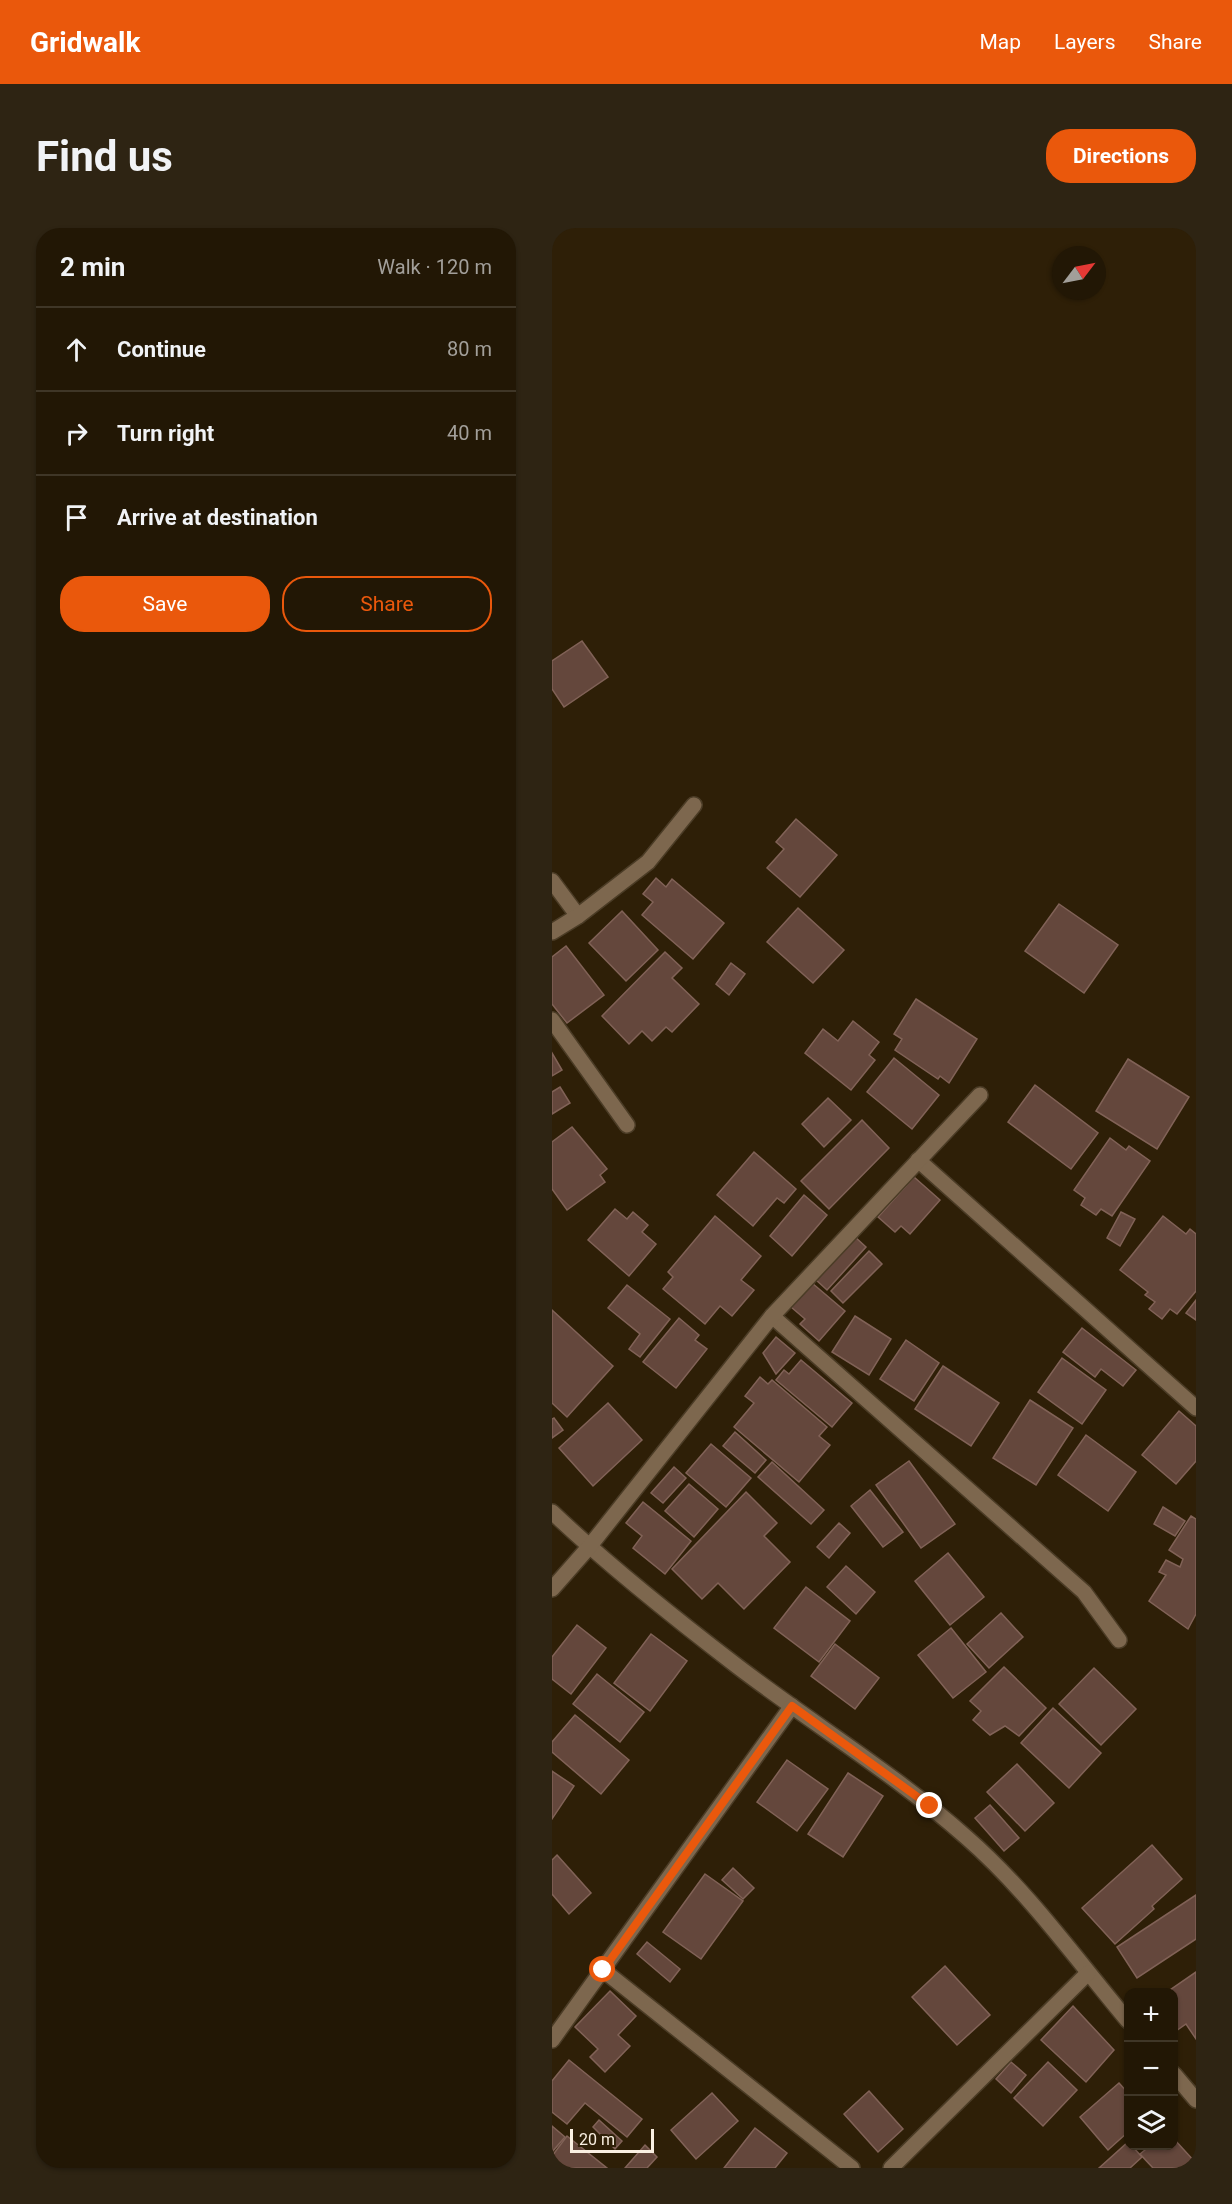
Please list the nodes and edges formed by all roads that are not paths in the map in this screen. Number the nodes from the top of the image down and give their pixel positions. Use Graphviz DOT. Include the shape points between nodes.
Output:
graph roads {
  1 [pos="694,805"];
  2 [pos="552,881"];
  3 [pos="578,916"];
  4 [pos="552,932"];
  5 [pos="552,1020"];
  6 [pos="980,1095"];
  7 [pos="627,1125"];
  8 [pos="918,1160"];
  9 [pos="772,1316"];
  10 [pos="1196,1408"];
  11 [pos="552,1512"];
  12 [pos="589,1547"];
  13 [pos="552,1589"];
  14 [pos="1119,1640"];
  15 [pos="792,1706"];
  16 [pos="603,1970"];
  17 [pos="1088,1973"];
  18 [pos="1124,2016"];
  19 [pos="552,2040"];
  20 [pos="1178,2078"];
  21 [pos="1193,2090"];
  22 [pos="852,2168"];
  23 [pos="891,2168"];
  1 -- 3 [label="street" via="648,862"];
  2 -- 3 [label="street"];
  3 -- 4 [label="street"];
  5 -- 7 [label="street"];
  6 -- 8 [label="street"];
  8 -- 9 [label="street"];
  8 -- 10 [label="street"];
  9 -- 12 [label="street"];
  9 -- 14 [label="street" via="1084,1592"];
  11 -- 12 [label="street"];
  12 -- 13 [label="street"];
  12 -- 15 [label="street"];
  15 -- 16 [label="street"];
  15 -- 17 [label="street" via="930,1806 968,1839 1015,1884"];
  16 -- 19 [label="street"];
  16 -- 22 [label="street"];
  17 -- 18 [label="street"];
  17 -- 23 [label="street"];
  20 -- 21 [label="street"];
}
